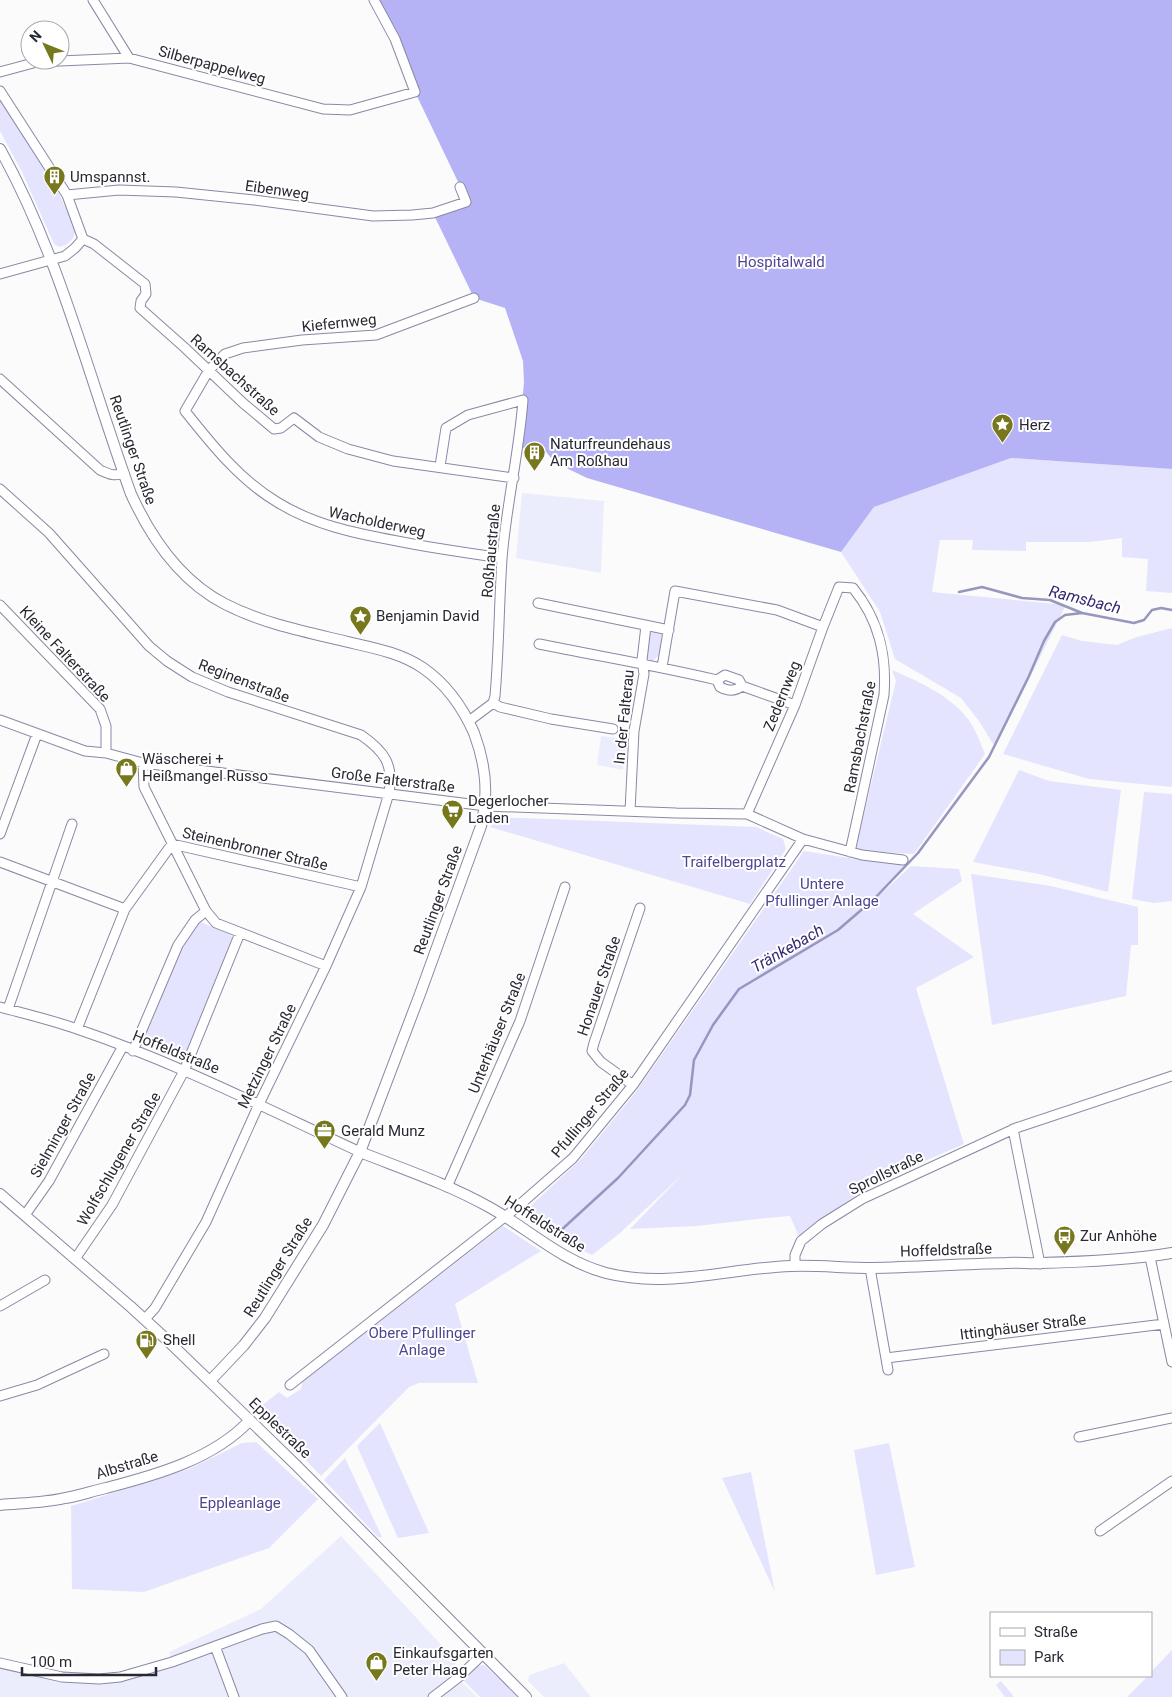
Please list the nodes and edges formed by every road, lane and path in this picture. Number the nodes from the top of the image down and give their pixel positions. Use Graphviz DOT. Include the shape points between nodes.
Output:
graph roads {
  1 [pos="93,0"];
  2 [pos="374,0"];
  3 [pos="129,58"];
  4 [pos="0,72"];
  5 [pos="0,91"];
  6 [pos="0,149"];
  7 [pos="460,186"];
  8 [pos="67,195"];
  9 [pos="83,239"];
  10 [pos="51,261"];
  11 [pos="0,274"];
  12 [pos="474,298"];
  13 [pos="209,370"];
  14 [pos="0,379"];
  15 [pos="440,466"];
  16 [pos="124,473"];
  17 [pos="514,478"];
  18 [pos="0,489"];
  19 [pos="502,558"];
  20 [pos="840,587"];
  21 [pos="538,603"];
  22 [pos="0,605"];
  23 [pos="646,626"];
  24 [pos="823,627"];
  25 [pos="669,630"];
  26 [pos="539,644"];
  27 [pos="644,666"];
  28 [pos="662,667"];
  29 [pos="717,680"];
  30 [pos="742,686"];
  31 [pos="493,704"];
  32 [pos="795,705"];
  33 [pos="0,720"];
  34 [pos="468,721"];
  35 [pos="613,729"];
  36 [pos="37,734"];
  37 [pos="106,753"];
  38 [pos="142,763"];
  39 [pos="389,793"];
  40 [pos="486,806"];
  41 [pos="630,811"];
  42 [pos="747,814"];
  43 [pos="72,824"];
  44 [pos="0,834"];
  45 [pos="803,839"];
  46 [pos="172,844"];
  47 [pos="850,852"];
  48 [pos="903,860"];
  49 [pos="0,862"];
  50 [pos="54,881"];
  51 [pos="361,887"];
  52 [pos="565,887"];
  53 [pos="640,908"];
  54 [pos="125,909"];
  55 [pos="206,911"];
  56 [pos="240,933"];
  57 [pos="326,966"];
  58 [pos="4,1008"];
  59 [pos="77,1029"];
  60 [pos="123,1046"];
  61 [pos="134,1051"];
  62 [pos="184,1071"];
  63 [pos="1172,1076"];
  64 [pos="633,1085"];
  65 [pos="259,1104"];
  66 [pos="1014,1129"];
  67 [pos="360,1152"];
  68 [pos="447,1186"];
  69 [pos="0,1194"];
  70 [pos="25,1215"];
  71 [pos="506,1217"];
  72 [pos="1172,1254"];
  73 [pos="1150,1256"];
  74 [pos="76,1259"];
  75 [pos="1040,1264"];
  76 [pos="795,1266"];
  77 [pos="870,1268"];
  78 [pos="45,1280"];
  79 [pos="0,1306"];
  80 [pos="146,1319"];
  81 [pos="1164,1324"];
  82 [pos="1170,1340"];
  83 [pos="104,1354"];
  84 [pos="886,1358"];
  85 [pos="1172,1362"];
  86 [pos="888,1370"];
  87 [pos="210,1381"];
  88 [pos="290,1385"];
  89 [pos="0,1396"];
  90 [pos="1172,1418"];
  91 [pos="250,1420"];
  92 [pos="1079,1437"];
  93 [pos="1172,1482"];
  94 [pos="0,1505"];
  95 [pos="1100,1531"];
  96 [pos="215,1646"];
  97 [pos="483,1654"];
  98 [pos="0,1664"];
  99 [pos="234,1697"];
  100 [pos="342,1697"];
  101 [pos="433,1697"];
  102 [pos="526,1697"];
  1 -- 3 [label="street"];
  2 -- 3 [label="street, Silberpappelweg" via="395,40 415,92 350,110 323,109"];
  3 -- 4 [label="street, Silberpappelweg" via="37,62"];
  5 -- 8 [label="street"];
  6 -- 10 [label="street, Reutlinger Straße" via="25,196"];
  7 -- 8 [label="street, Eibenweg" via="466,202 433,213 393,216 176,192 119,190"];
  8 -- 9 [label="street"];
  9 -- 10 [label="street" via="65,256"];
  9 -- 13 [label="street, Ramsbachstraße" via="145,284 146,294 140,308"];
  10 -- 11 [label="street"];
  10 -- 16 [label="street, Reutlinger Straße"];
  12 -- 13 [label="street, Kiefernweg" via="376,335 243,348 225,354"];
  13 -- 15 [label="street, Ramsbachstraße" via="274,429 294,418 319,437 348,449 393,461"];
  13 -- 19 [label="street, Wacholderweg" via="185,411 225,460 277,503 347,532"];
  14 -- 16 [label="street" via="100,470 117,476"];
  15 -- 17 [label="street, Ramsbachstraße"];
  15 -- 17 [label="street, Roßhaustraße" via="446,428 468,415 522,400"];
  16 -- 34 [label="street, Reutlinger Straße" via="154,539 203,589 223,603 262,620 379,649 409,660 448,691"];
  17 -- 19 [label="street, Roßhaustraße"];
  18 -- 39 [label="street, Reginenstraße" via="48,533 149,646 167,661 192,677 228,692 361,735 377,746 387,762 392,778"];
  19 -- 31 [label="street, Roßhaustraße" via="500,640"];
  20 -- 24 [label="street, Zedernweg"];
  20 -- 47 [label="street, Ramsbachstraße" via="852,588 867,608 882,644 886,676"];
  21 -- 23 [label="street"];
  22 -- 37 [label="street, Kleine Falterstraße" via="100,709 106,726"];
  23 -- 25 [label="street"];
  23 -- 27 [label="street, In der Falterau"];
  24 -- 25 [label="street" via="777,610 675,591"];
  24 -- 32 [label="street, Zedernweg"];
  25 -- 28 [label="street"];
  26 -- 27 [label="street"];
  27 -- 28 [label="street"];
  27 -- 41 [label="street, In der Falterau" via="634,731"];
  28 -- 29 [label="street"];
  29 -- 30 [label="street" via="725,675 732,676"];
  29 -- 30 [label="street" via="720,687 728,691"];
  30 -- 32 [label="street"];
  31 -- 34 [label="street"];
  31 -- 35 [label="street" via="551,720"];
  32 -- 42 [label="street, Zedernweg"];
  33 -- 36 [label="street, Große Falterstraße"];
  34 -- 40 [label="street, Reutlinger Straße" via="476,738 485,776"];
  36 -- 37 [label="street, Große Falterstraße" via="84,751"];
  36 -- 44 [label="street"];
  37 -- 38 [label="street, Große Falterstraße"];
  38 -- 39 [label="street, Große Falterstraße"];
  38 -- 46 [label="street" via="144,787"];
  39 -- 40 [label="street, Große Falterstraße"];
  39 -- 51 [label="street, Metzinger Straße"];
  40 -- 41 [label="street, Große Falterstraße"];
  40 -- 67 [label="street, Reutlinger Straße"];
  41 -- 42 [label="street, Große Falterstraße"];
  42 -- 45 [label="street, Große Falterstraße"];
  43 -- 50 [label="street"];
  45 -- 47 [label="street, Große Falterstraße"];
  45 -- 64 [label="street, Pfullinger Straße"];
  46 -- 51 [label="street, Steinenbronner Straße"];
  46 -- 54 [label="street, Steinenbronner Straße"];
  46 -- 55 [label="street"];
  47 -- 48 [label="street, Große Falterstraße"];
  49 -- 50 [label="street"];
  50 -- 54 [label="street"];
  50 -- 58 [label="street"];
  51 -- 57 [label="street, Metzinger Straße"];
  52 -- 68 [label="street, Unterhäuser Straße" via="520,1021"];
  53 -- 64 [label="street, Honauer Straße" via="592,1052"];
  54 -- 59 [label="street, Steinenbronner Straße"];
  55 -- 56 [label="street" via="216,923"];
  55 -- 61 [label="street" via="195,920 178,945"];
  56 -- 57 [label="street"];
  56 -- 62 [label="street, Wolfschlugener Straße"];
  57 -- 65 [label="street, Metzinger Straße"];
  58 -- 59 [label="street, Hoffeldstraße"];
  59 -- 60 [label="street, Hoffeldstraße"];
  60 -- 61 [label="street, Hoffeldstraße"];
  60 -- 70 [label="street, Sielminger Straße" via="49,1181"];
  61 -- 62 [label="street, Hoffeldstraße"];
  62 -- 65 [label="street, Hoffeldstraße"];
  62 -- 74 [label="street, Wolfschlugener Straße" via="112,1205"];
  63 -- 66 [label="street, Sprollstraße"];
  64 -- 71 [label="street, Pfullinger Straße" via="573,1158"];
  65 -- 67 [label="street, Hoffeldstraße"];
  65 -- 80 [label="street, Metzinger Straße" via="206,1222"];
  66 -- 75 [label="street"];
  66 -- 76 [label="street, Sprollstraße" via="848,1207 801,1241 795,1255"];
  67 -- 68 [label="street, Hoffeldstraße"];
  67 -- 87 [label="street, Reutlinger Straße" via="323,1225 265,1318"];
  68 -- 71 [label="street, Hoffeldstraße"];
  69 -- 70 [label="street, Epplestraße"];
  70 -- 74 [label="street, Epplestraße"];
  71 -- 76 [label="street, Hoffeldstraße" via="549,1247 586,1267 634,1278 693,1277"];
  71 -- 88 [label="street, Pfullinger Straße"];
  72 -- 73 [label="street, Hoffeldstraße"];
  73 -- 75 [label="street, Hoffeldstraße"];
  73 -- 81 [label="street"];
  74 -- 80 [label="street, Epplestraße"];
  75 -- 77 [label="street, Hoffeldstraße" via="1011,1262"];
  76 -- 77 [label="street, Hoffeldstraße"];
  77 -- 84 [label="street"];
  78 -- 79 [label="street"];
  80 -- 87 [label="street, Epplestraße"];
  81 -- 82 [label="street"];
  81 -- 84 [label="street, Ittinghäuser Straße"];
  82 -- 85 [label="street"];
  83 -- 89 [label="street" via="37,1385"];
  84 -- 86 [label="street"];
  87 -- 91 [label="street, Epplestraße"];
  90 -- 92 [label="street"];
  91 -- 94 [label="street, Albstraße" via="221,1444 158,1473 64,1499"];
  91 -- 97 [label="street, Epplestraße"];
  93 -- 95 [label="street"];
  96 -- 98 [label="street" via="154,1667 99,1679 62,1677"];
  96 -- 99 [label="street"];
  96 -- 100 [label="street" via="276,1626 309,1650"];
  97 -- 101 [label="street"];
  97 -- 102 [label="street, Epplestraße"];
}
